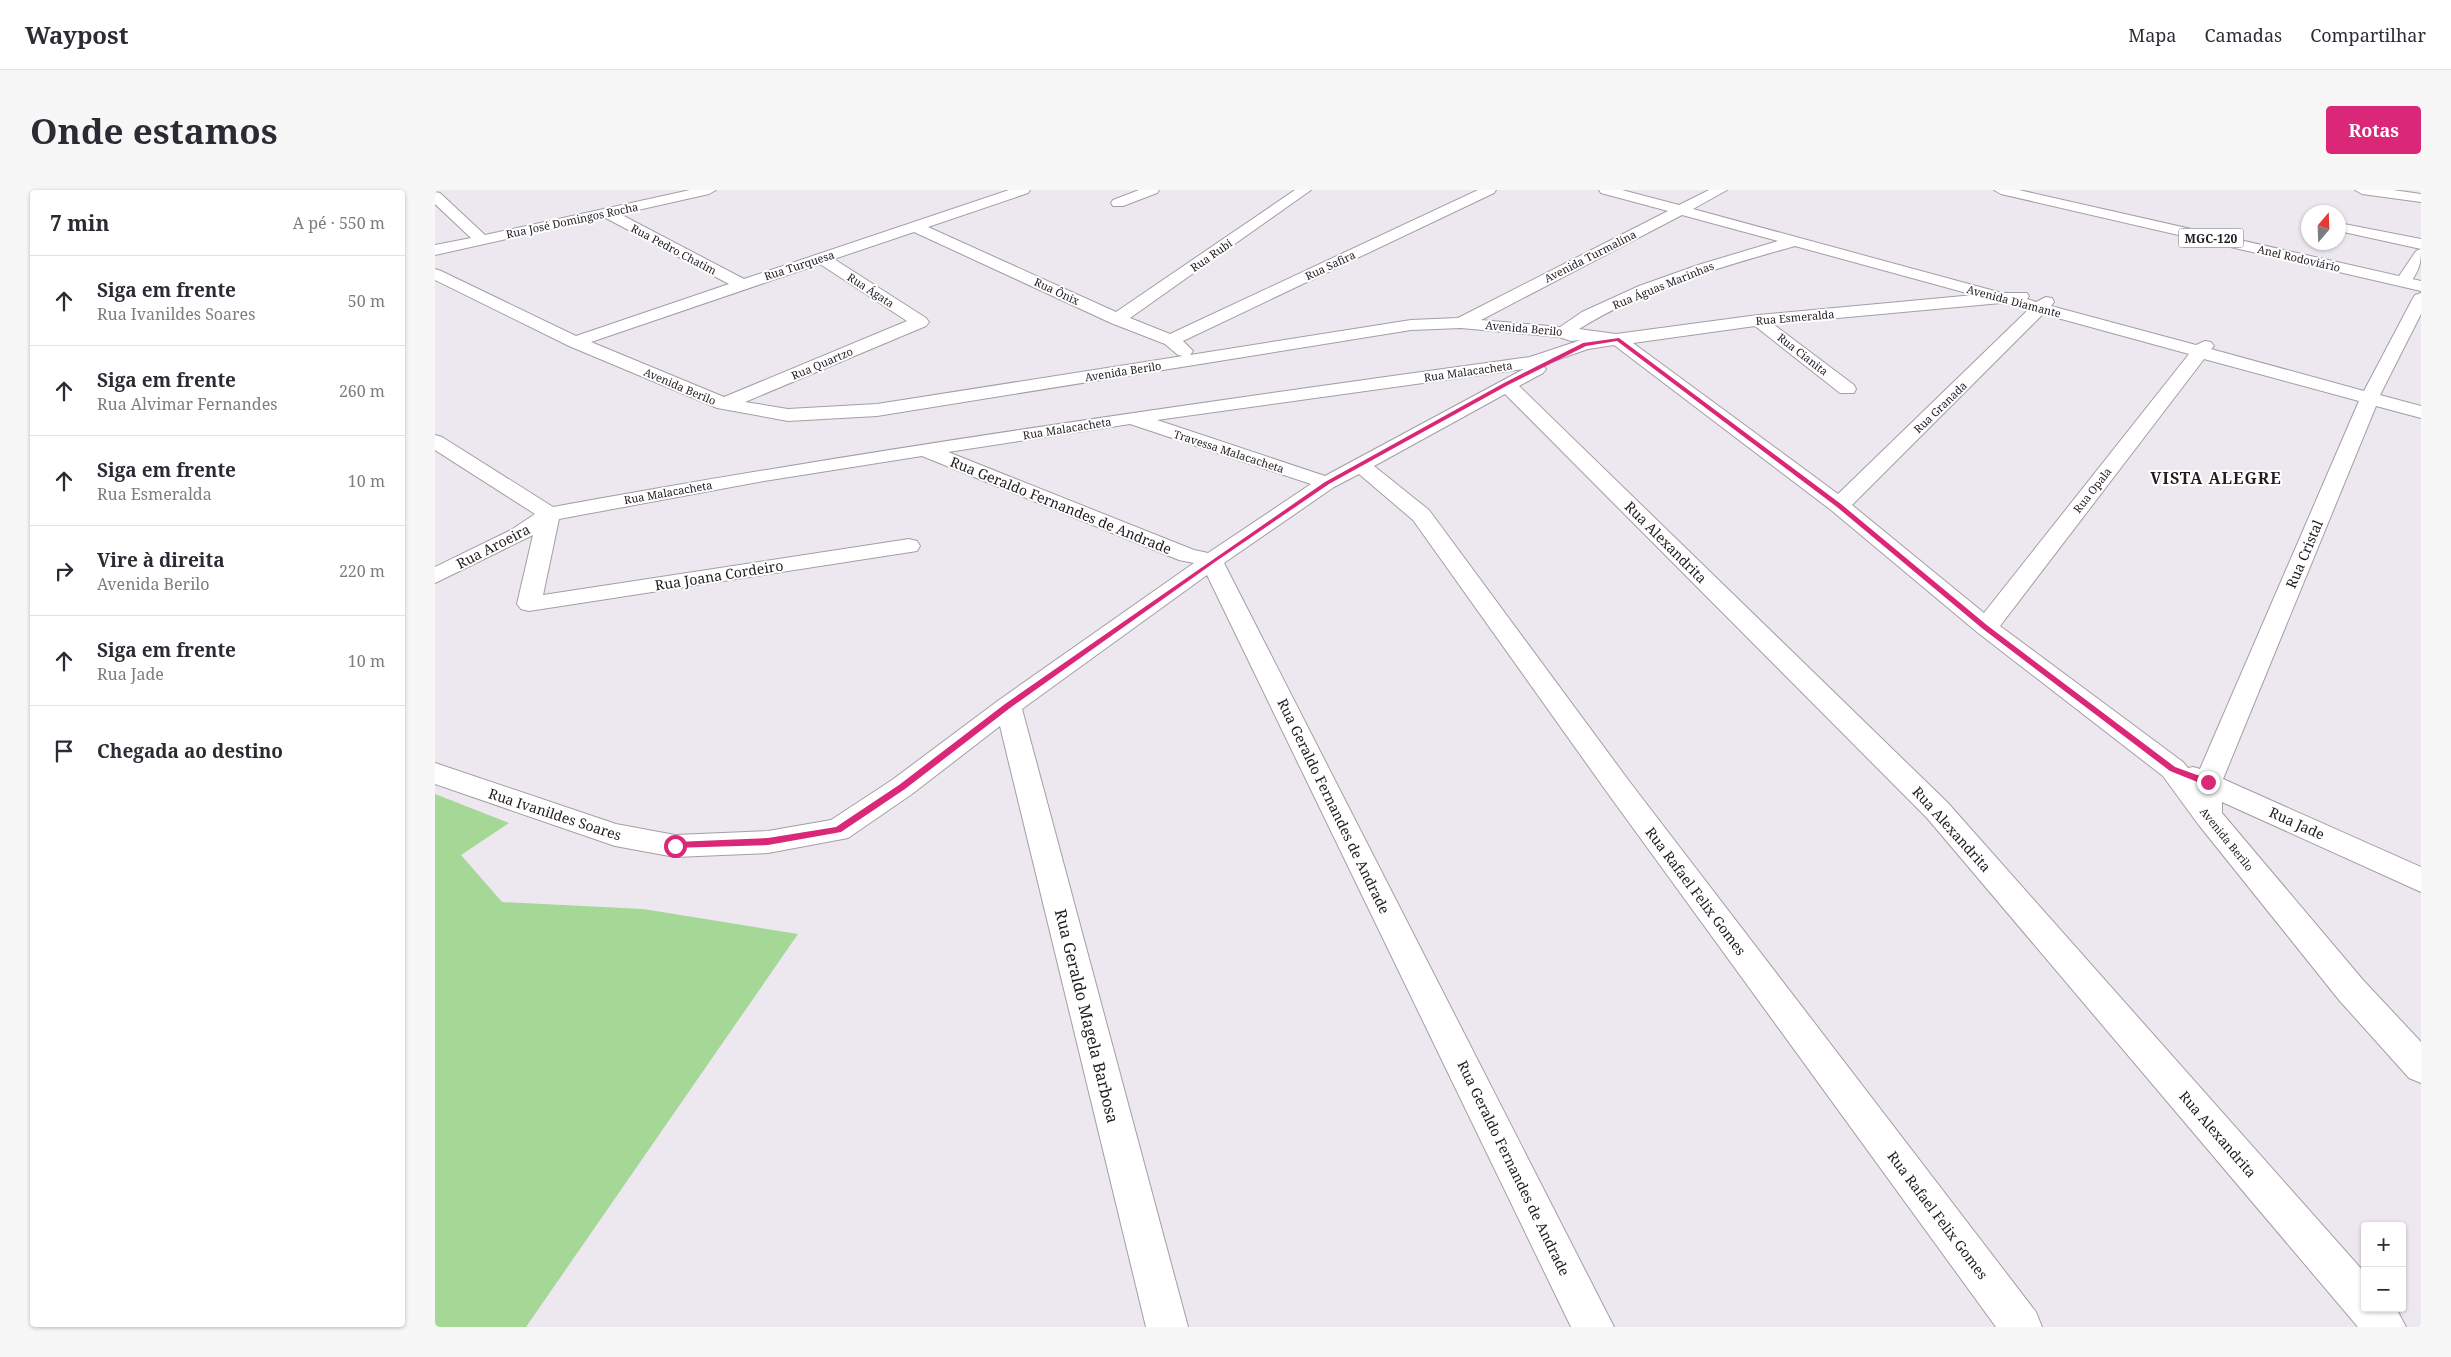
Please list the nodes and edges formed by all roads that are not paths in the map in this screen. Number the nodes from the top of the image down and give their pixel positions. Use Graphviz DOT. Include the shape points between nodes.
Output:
graph roads {
  1 [pos="709,190"];
  2 [pos="1023,190"];
  3 [pos="1152,190"];
  4 [pos="1304,190"];
  5 [pos="1489,190"];
  6 [pos="1606,190"];
  7 [pos="1631,190"];
  8 [pos="1720,190"];
  9 [pos="2001,190"];
  10 [pos="2362,190"];
  11 [pos="628,195"];
  12 [pos="435,196"];
  13 [pos="2421,198"];
  14 [pos="1118,203"];
  15 [pos="642,205"];
  16 [pos="1684,208"];
  17 [pos="607,213"];
  18 [pos="916,227"];
  19 [pos="2346,228"];
  20 [pos="1799,239"];
  21 [pos="482,240"];
  22 [pos="2421,244"];
  23 [pos="435,250"];
  24 [pos="2421,254"];
  25 [pos="822,258"];
  26 [pos="435,274"];
  27 [pos="2403,282"];
  28 [pos="741,284"];
  29 [pos="2421,286"];
  30 [pos="2013,297"];
  31 [pos="2421,298"];
  32 [pos="2043,305"];
  33 [pos="1117,318"];
  34 [pos="1758,320"];
  35 [pos="920,322"];
  36 [pos="1461,323"];
  37 [pos="1563,332"];
  38 [pos="1171,340"];
  39 [pos="1619,340"];
  40 [pos="575,342"];
  41 [pos="1585,344"];
  42 [pos="2202,349"];
  43 [pos="1194,360"];
  44 [pos="1506,384"];
  45 [pos="1847,388"];
  46 [pos="2371,394"];
  47 [pos="2421,403"];
  48 [pos="724,404"];
  49 [pos="2421,412"];
  50 [pos="1130,418"];
  51 [pos="435,441"];
  52 [pos="925,450"];
  53 [pos="1360,465"];
  54 [pos="1327,483"];
  55 [pos="1839,505"];
  56 [pos="549,514"];
  57 [pos="909,546"];
  58 [pos="1212,561"];
  59 [pos="435,576"];
  60 [pos="1985,627"];
  61 [pos="1007,706"];
  62 [pos="2173,769"];
  63 [pos="435,773"];
  64 [pos="2208,782"];
  65 [pos="2208,816"];
  66 [pos="2421,880"];
  67 [pos="2421,1067"];
  68 [pos="2361,1299"];
  69 [pos="2372,1312"];
  70 [pos="1167,1327"];
  71 [pos="1593,1327"];
  72 [pos="2021,1327"];
  73 [pos="2385,1327"];
  1 -- 15 [label="street, Rua José Domingos Rocha"];
  2 -- 18 [label="street, Rua Turquesa"];
  3 -- 14 [label="street"];
  4 -- 33 [label="street, Rua Rubi"];
  5 -- 38 [label="street, Rua Safira"];
  6 -- 16 [label="street, Avenida Diamante"];
  7 -- 16 [label="street, Avenida Diamante"];
  8 -- 16 [label="street, Avenida Turmalina"];
  9 -- 27 [label="street, Anel Rodoviário / MGC-120"];
  10 -- 13 [label="street"];
  11 -- 15 [label="street"];
  12 -- 21 [label="street"];
  15 -- 17 [label="street, Rua José Domingos Rocha"];
  16 -- 20 [label="street, Avenida Diamante"];
  16 -- 36 [label="street, Avenida Turmalina"];
  17 -- 21 [label="street, Rua José Domingos Rocha"];
  17 -- 28 [label="street, Rua Pedro Chatim"];
  18 -- 25 [label="street, Rua Turquesa"];
  18 -- 33 [label="street, Rua Ônix"];
  19 -- 22 [label="street"];
  20 -- 30 [label="street, Avenida Diamante"];
  20 -- 37 [label="street, Rua Águas Marinhas" via="1666,282 1586,316"];
  21 -- 23 [label="street, Rua José Domingos Rocha"];
  24 -- 27 [label="street"];
  25 -- 28 [label="street, Rua Turquesa"];
  25 -- 35 [label="street, Rua Ágata"];
  26 -- 40 [label="street, Avenida Berilo"];
  27 -- 29 [label="street, Anel Rodoviário / MGC-120"];
  28 -- 40 [label="street, Rua Turquesa"];
  30 -- 32 [label="street, Avenida Diamante"];
  30 -- 34 [label="street, Rua Esmeralda"];
  31 -- 46 [label="street, Rua Cristal"];
  32 -- 42 [label="street, Avenida Diamante"];
  32 -- 55 [label="street, Rua Granada"];
  33 -- 38 [label="street, Rua Ônix"];
  34 -- 39 [label="street, Rua Esmeralda"];
  34 -- 45 [label="street, Rua Cianita"];
  35 -- 48 [label="street, Rua Quartzo"];
  36 -- 37 [label="street, Avenida Berilo"];
  36 -- 43 [label="street, Avenida Berilo" via="1411,325"];
  37 -- 39 [label="street, Avenida Berilo"];
  37 -- 41 [label="street"];
  38 -- 43 [label="street, Rua Ônix"];
  39 -- 41 [label="street, Rua Esmeralda"];
  39 -- 55 [label="street, Avenida Berilo"];
  40 -- 48 [label="street, Avenida Berilo"];
  41 -- 44 [label="street, Rua Ivanildes Soares"];
  41 -- 50 [label="street, Rua Malacacheta" via="1533,362"];
  42 -- 46 [label="street, Avenida Diamante"];
  42 -- 60 [label="street, Rua Opala"];
  43 -- 48 [label="street, Avenida Berilo" via="877,410 788,415"];
  44 -- 53 [label="street, Rua Ivanildes Soares"];
  44 -- 68 [label="street, Rua Alexandrita" via="1937,810"];
  46 -- 47 [label="street, Avenida Diamante"];
  46 -- 49 [label="street, Avenida Diamante"];
  46 -- 64 [label="street, Rua Cristal"];
  50 -- 52 [label="street, Rua Malacacheta"];
  50 -- 54 [label="street, Travessa Malacacheta"];
  51 -- 56 [label="street"];
  52 -- 56 [label="street, Rua Malacacheta"];
  52 -- 58 [label="street, Rua Geraldo Fernandes de Andrade" via="1187,555"];
  53 -- 54 [label="street, Rua Ivanildes Soares"];
  53 -- 72 [label="street, Rua Rafael Felix Gomes" via="1421,515 1619,788"];
  54 -- 58 [label="street, Rua Ivanildes Soares"];
  55 -- 60 [label="street, Avenida Berilo"];
  56 -- 57 [label="street, Rua Joana Cordeiro" via="529,604"];
  56 -- 59 [label="street, Rua Aroeira" via="519,535"];
  58 -- 61 [label="street, Rua Ivanildes Soares"];
  58 -- 71 [label="street, Rua Geraldo Fernandes de Andrade"];
  60 -- 62 [label="street, Avenida Berilo"];
  61 -- 63 [label="street, Rua Ivanildes Soares" via="902,787 838,830 768,842 675,846 615,836"];
  61 -- 70 [label="street, Rua Geraldo Magela Barbosa"];
  62 -- 64 [label="street, Rua Jade"];
  62 -- 65 [label="street, Avenida Berilo"];
  64 -- 65 [label="street, Rua Cristal"];
  64 -- 66 [label="street, Rua Jade"];
  65 -- 67 [label="street, Avenida Berilo" via="2351,990"];
  69 -- 73 [label="street"];
}
